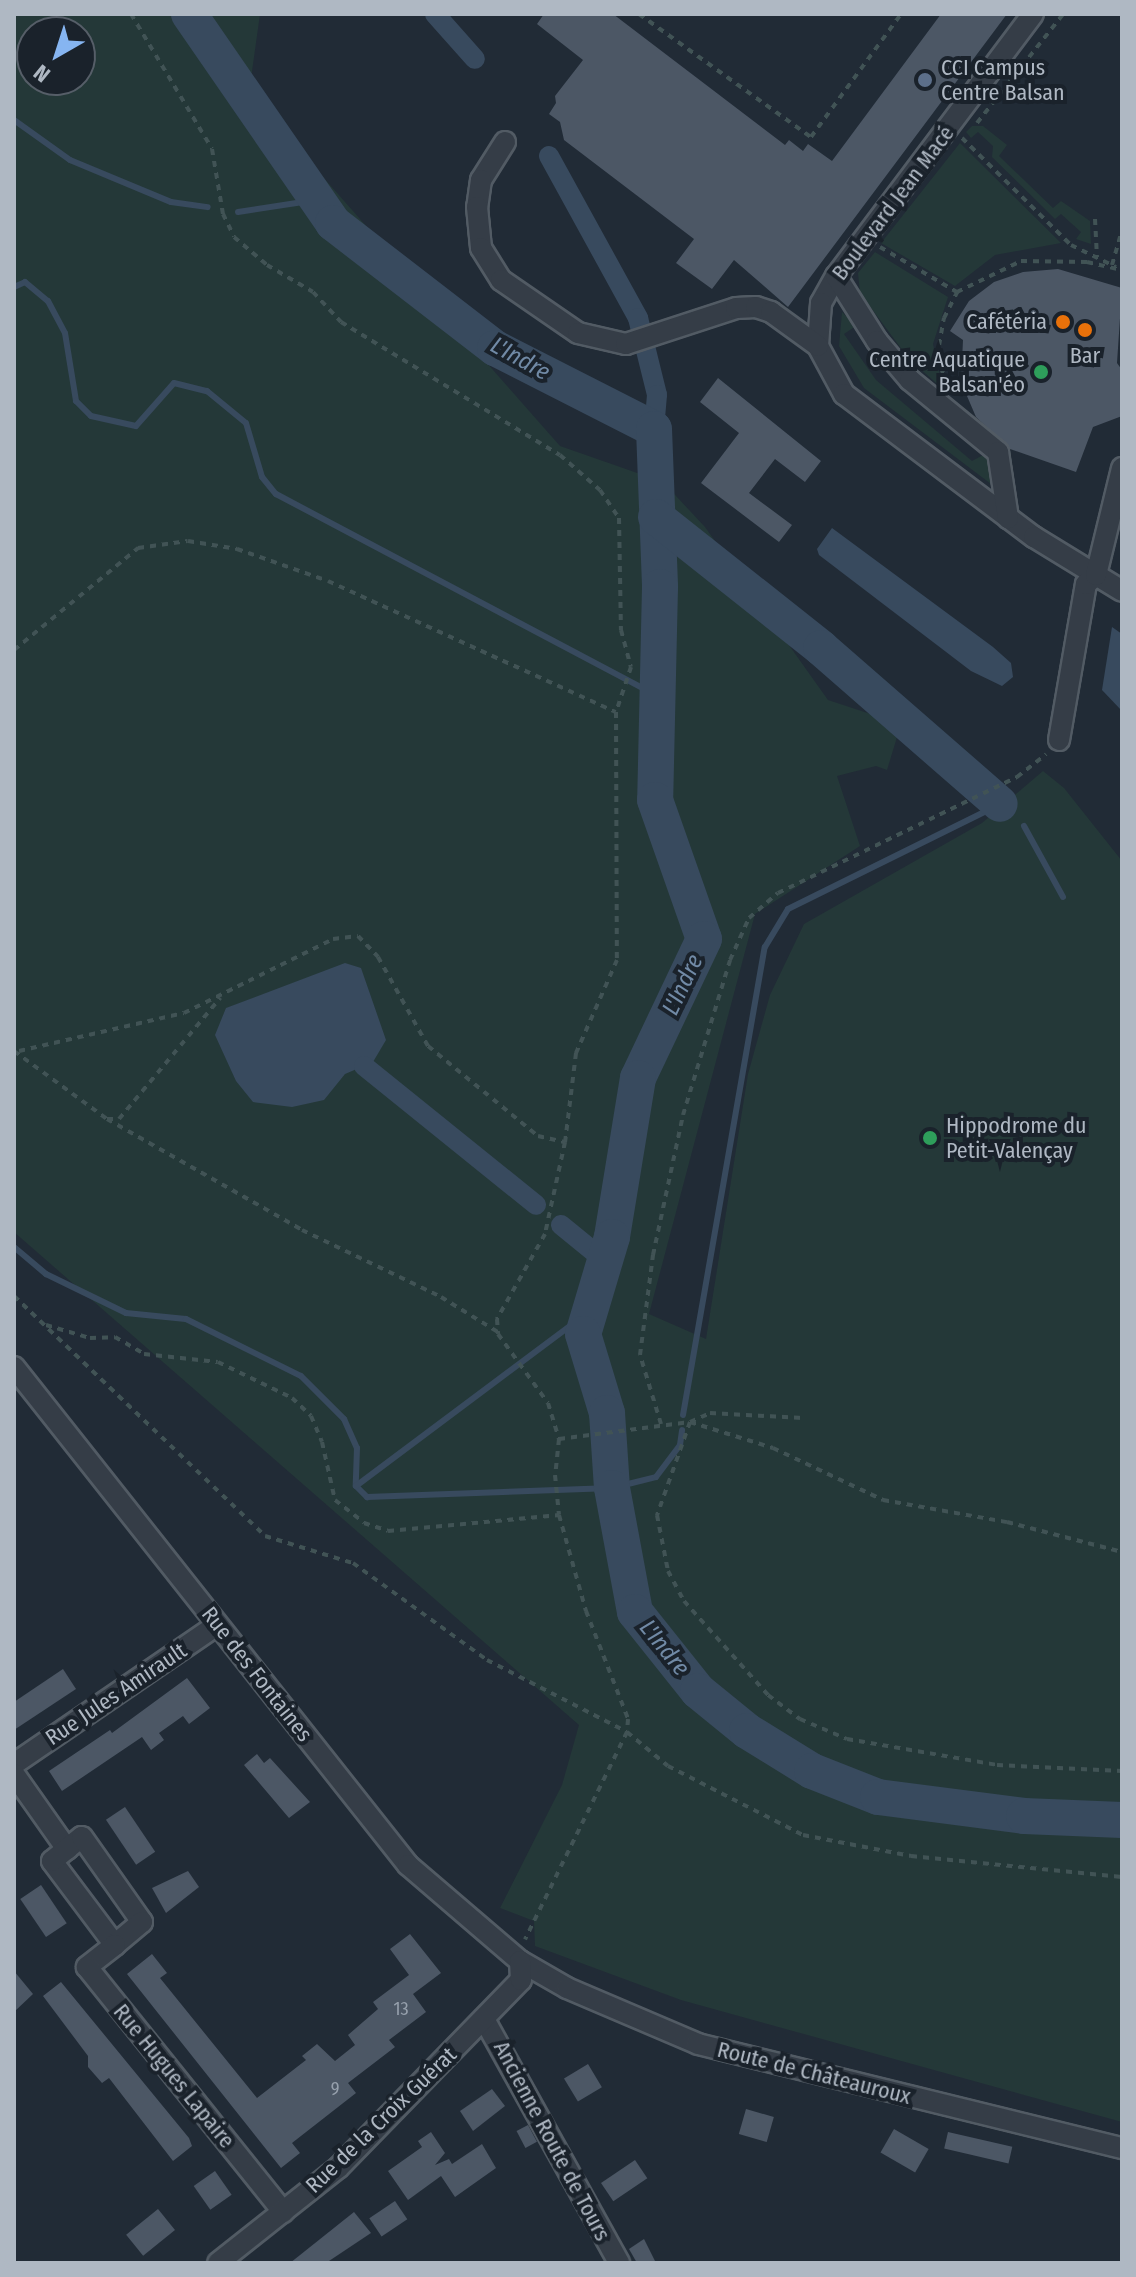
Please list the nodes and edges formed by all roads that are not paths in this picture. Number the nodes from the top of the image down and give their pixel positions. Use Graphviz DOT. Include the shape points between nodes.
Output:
graph roads {
  1 [pos="1033,14"];
  2 [pos="505,142"];
  3 [pos="836,276"];
  4 [pos="818,346"];
  5 [pos="1122,468"];
  6 [pos="1008,518"];
  7 [pos="1109,583"];
  8 [pos="1122,608"];
  9 [pos="1059,740"];
  10 [pos="14,1367"];
  11 [pos="217,1625"];
  12 [pos="14,1764"];
  13 [pos="14,1774"];
  14 [pos="67,1849"];
  15 [pos="115,1945"];
  16 [pos="520,1961"];
  17 [pos="484,2019"];
  18 [pos="1122,2148"];
  19 [pos="283,2212"];
  20 [pos="218,2263"];
  21 [pos="619,2263"];
  1 -- 3 [label="street, Boulevard Jean Macé" via="952,138"];
  2 -- 4 [label="street" via="481,180 477,207 488,267 578,333 626,344 736,308 756,307"];
  3 -- 4 [label="street, Boulevard Jean Macé" via="821,303"];
  3 -- 6 [label="street" via="877,341 910,380 998,452"];
  4 -- 6 [label="street" via="844,394"];
  5 -- 7 [label="street"];
  6 -- 7 [label="street"];
  7 -- 8 [label="street"];
  7 -- 9 [label="street" via="1086,584"];
  10 -- 11 [label="street, Rue des Fontaines"];
  11 -- 12 [label="street, Rue Jules Amirault"];
  11 -- 16 [label="street, Rue des Fontaines" via="408,1865"];
  13 -- 14 [label="street"];
  14 -- 15 [label="street" via="52,1861"];
  14 -- 15 [label="street, Rue Hugues Lapaire" via="82,1837 142,1922"];
  15 -- 19 [label="street, Rue Hugues Lapaire" via="87,1967"];
  16 -- 17 [label="street, Rue de la Croix Guérat" via="521,1980"];
  16 -- 18 [label="street, Route de Châteauroux" via="567,1988 698,2044"];
  17 -- 19 [label="street, Rue de la Croix Guérat" via="338,2168"];
  17 -- 21 [label="street, Ancienne Route de Tours"];
  19 -- 20 [label="street, Rue de la Croix Guérat"];
}
